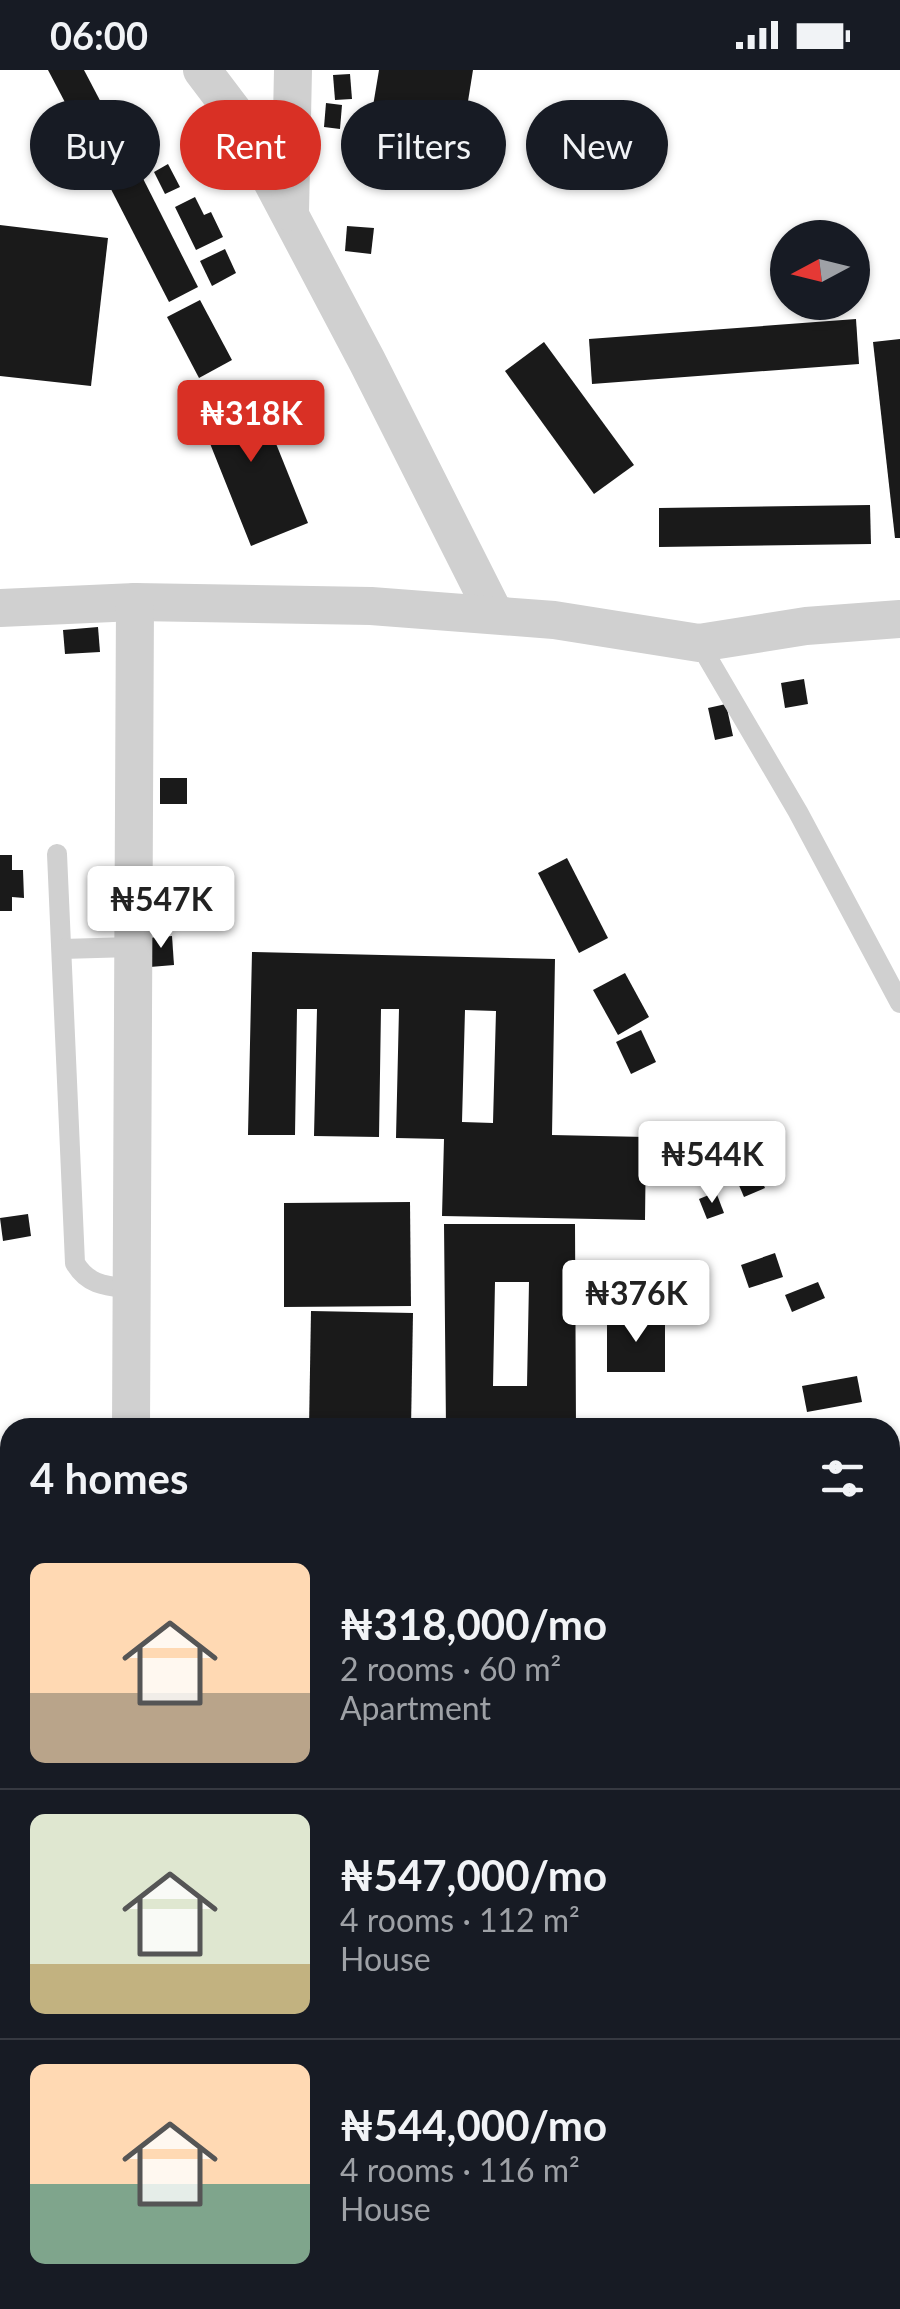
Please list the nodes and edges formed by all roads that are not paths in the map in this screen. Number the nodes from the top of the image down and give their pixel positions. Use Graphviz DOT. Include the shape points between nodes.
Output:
graph roads {
  1 [pos="202,70"];
  2 [pos="293,70"];
  3 [pos="290,214"];
  4 [pos="135,602"];
  5 [pos="0,608"];
  6 [pos="495,615"];
  7 [pos="900,619"];
  8 [pos="700,643"];
  9 [pos="57,854"];
  10 [pos="132,947"];
  11 [pos="62,949"];
  12 [pos="900,1002"];
  13 [pos="132,1288"];
  14 [pos="131,1418"];
  1 -- 3 [label="street" via="240,119"];
  2 -- 3 [label="street"];
  3 -- 6 [label="street"];
  4 -- 5 [label="street"];
  4 -- 6 [label="street"];
  4 -- 10 [label="street"];
  6 -- 8 [label="street"];
  7 -- 8 [label="street"];
  8 -- 12 [label="lane"];
  9 -- 11 [label="lane"];
  10 -- 11 [label="lane"];
  10 -- 13 [label="street"];
  11 -- 13 [label="lane" via="75,1263 100,1285"];
  13 -- 14 [label="street"];
}
